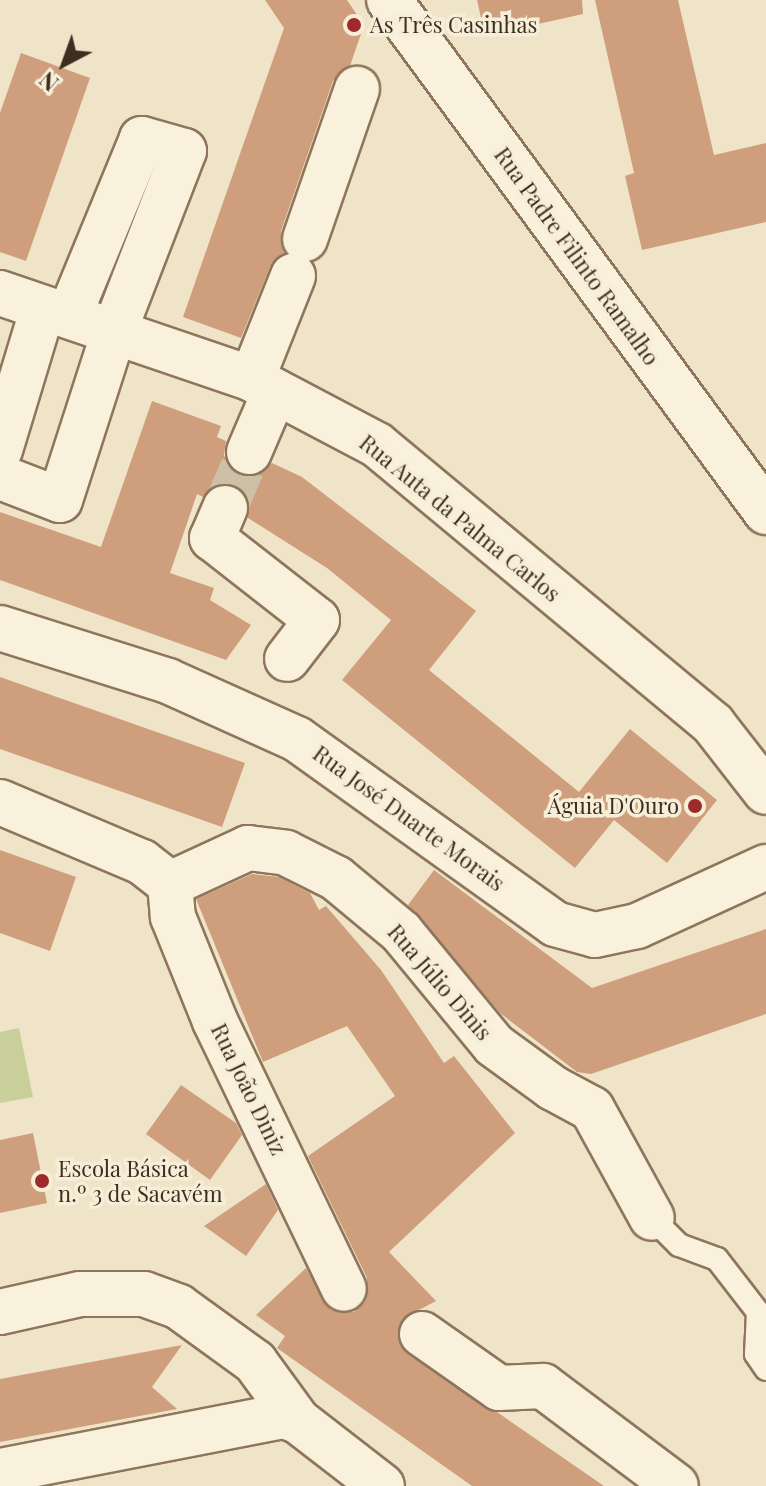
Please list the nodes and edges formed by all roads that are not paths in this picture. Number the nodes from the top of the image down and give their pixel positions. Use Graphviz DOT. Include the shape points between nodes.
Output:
graph roads {
  1 [pos="389,0"];
  2 [pos="357,89"];
  3 [pos="0,293"];
  4 [pos="56,312"];
  5 [pos="114,332"];
  6 [pos="264,385"];
  7 [pos="0,450"];
  8 [pos="249,452"];
  9 [pos="0,477"];
  10 [pos="225,508"];
  11 [pos="766,512"];
  12 [pos="0,628"];
  13 [pos="287,659"];
  14 [pos="713,724"];
  15 [pos="766,738"];
  16 [pos="766,792"];
  17 [pos="0,802"];
  18 [pos="766,867"];
  19 [pos="170,884"];
  20 [pos="652,1218"];
  21 [pos="344,1289"];
  22 [pos="0,1312"];
  23 [pos="422,1334"];
  24 [pos="766,1369"];
  25 [pos="298,1421"];
  26 [pos="0,1471"];
  27 [pos="382,1486"];
  28 [pos="676,1486"];
  1 -- 11 [label="street, Rua Padre Filinto Ramalho"];
  2 -- 6 [label="street" via="299,258"];
  3 -- 4 [label="street, Rua Auta da Palma Carlos"];
  4 -- 5 [label="street, Rua Auta da Palma Carlos"];
  4 -- 5 [label="street" via="142,139 184,151"];
  4 -- 7 [label="street"];
  5 -- 6 [label="street, Rua Auta da Palma Carlos"];
  5 -- 9 [label="street" via="60,500"];
  6 -- 8 [label="street"];
  6 -- 14 [label="street, Rua Auta da Palma Carlos" via="377,445"];
  10 -- 13 [label="street" via="212,538 317,620"];
  12 -- 18 [label="street, Rua José Duarte Morais" via="168,681 297,739 555,924 595,935 637,926"];
  14 -- 15 [label="street, Rua Auta da Palma Carlos"];
  14 -- 16 [label="street, Rua Auta da Palma Carlos"];
  17 -- 19 [label="street" via="142,862"];
  19 -- 20 [label="street, Rua Júlio Dinis" via="248,848 286,853 336,878 401,932 494,1045 592,1109"];
  19 -- 21 [label="street, Rua João Diniz" via="173,917 215,1021"];
  20 -- 24 [label="lane" via="679,1245 717,1259 758,1312 756,1354"];
  22 -- 25 [label="street" via="80,1294 144,1294 179,1307 255,1362"];
  23 -- 28 [label="street" via="499,1388 543,1386"];
  25 -- 26 [label="street" via="271,1418"];
  25 -- 27 [label="street"];
}
